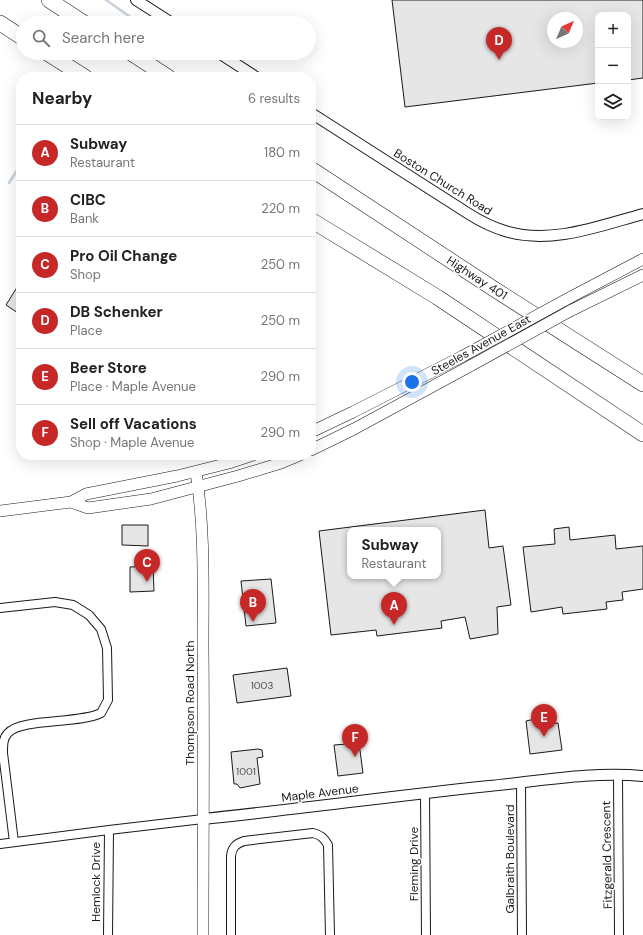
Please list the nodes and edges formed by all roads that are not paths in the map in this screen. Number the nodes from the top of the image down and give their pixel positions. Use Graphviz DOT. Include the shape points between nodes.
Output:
graph roads {
  1 [pos="49,0"];
  2 [pos="136,0"];
  3 [pos="73,16"];
  4 [pos="161,16"];
  5 [pos="0,23"];
  6 [pos="16,33"];
  7 [pos="59,60"];
  8 [pos="142,60"];
  9 [pos="230,60"];
  10 [pos="77,72"];
  11 [pos="160,72"];
  12 [pos="248,72"];
  13 [pos="316,116"];
  14 [pos="316,172"];
  15 [pos="643,214"];
  16 [pos="316,223"];
  17 [pos="643,259"];
  18 [pos="643,275"];
  19 [pos="643,384"];
  20 [pos="316,430"];
  21 [pos="643,434"];
  22 [pos="316,448"];
  23 [pos="238,460"];
  24 [pos="289,460"];
  25 [pos="196,472"];
  26 [pos="198,488"];
  27 [pos="71,502"];
  28 [pos="0,511"];
  29 [pos="0,608"];
  30 [pos="618,774"];
  31 [pos="643,776"];
  32 [pos="521,782"];
  33 [pos="425,793"];
  34 [pos="203,819"];
  35 [pos="109,830"];
  36 [pos="14,842"];
  37 [pos="0,844"];
  38 [pos="108,935"];
  39 [pos="203,935"];
  40 [pos="231,935"];
  41 [pos="330,935"];
  42 [pos="426,935"];
  43 [pos="522,935"];
  44 [pos="619,935"];
  1 -- 3 [label="highway"];
  2 -- 4 [label="street"];
  5 -- 6 [label="highway"];
  7 -- 10 [label="highway"];
  8 -- 11 [label="highway"];
  9 -- 12 [label="street"];
  13 -- 15 [label="street, Boston Church Road" via="468,214 504,231 536,236 575,233"];
  14 -- 19 [label="highway, Highway 401"];
  16 -- 21 [label="highway" via="437,298"];
  17 -- 20 [label="main road, Steeles Avenue East, bridge" via="463,356"];
  18 -- 22 [label="main road, Steeles Avenue East, bridge" via="570,311"];
  23 -- 25 [label="main road"];
  24 -- 26 [label="main road"];
  25 -- 26 [label="main road, Thompson Road North"];
  25 -- 27 [label="main road" via="86,494"];
  26 -- 27 [label="main road" via="151,499 88,508"];
  26 -- 34 [label="main road, Thompson Road North" via="203,552"];
  27 -- 28 [label="main road"];
  29 -- 36 [label="street" via="55,602 73,605 88,615 101,629 107,648 108,700 101,713 83,718 18,726 4,738 3,753"];
  30 -- 31 [label="street, Maple Avenue"];
  30 -- 32 [label="street, Maple Avenue"];
  30 -- 44 [label="street, Fitzgerald Crescent"];
  32 -- 33 [label="street, Maple Avenue"];
  32 -- 43 [label="street, Galbraith Boulevard"];
  33 -- 34 [label="street, Maple Avenue"];
  33 -- 42 [label="street, Fleming Drive"];
  34 -- 35 [label="street, Maple Avenue"];
  34 -- 39 [label="main road, Thompson Road North"];
  35 -- 36 [label="street, Maple Avenue"];
  35 -- 38 [label="street, Hemlock Drive"];
  36 -- 37 [label="street, Maple Avenue"];
  40 -- 41 [label="street" via="230,856 234,847 244,841 313,833 325,838 328,845"];
}
